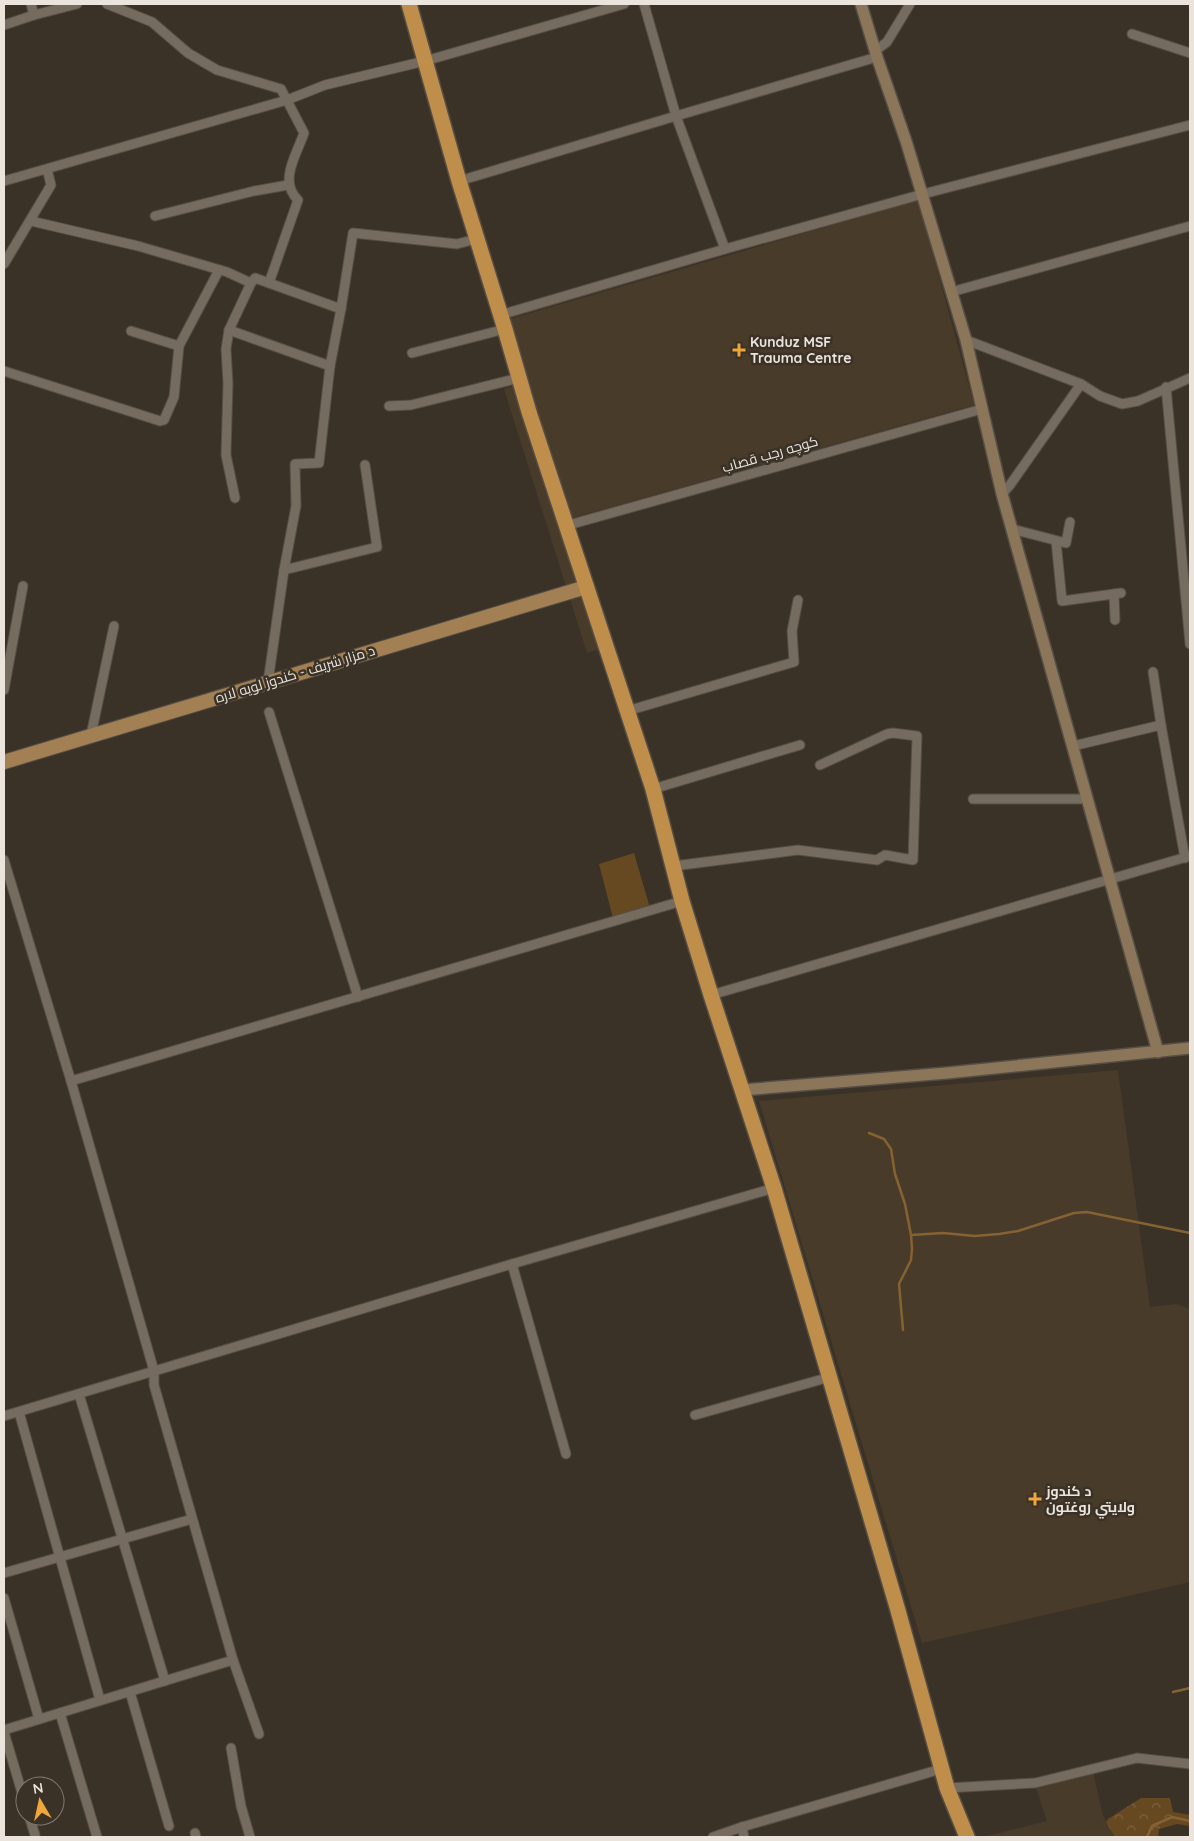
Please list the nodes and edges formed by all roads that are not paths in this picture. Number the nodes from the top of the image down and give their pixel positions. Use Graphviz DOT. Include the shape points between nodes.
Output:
graph roads {
  1 [pos="31,4"];
  2 [pos="76,4"];
  3 [pos="106,4"];
  4 [pos="410,4"];
  5 [pos="624,4"];
  6 [pos="644,4"];
  7 [pos="861,4"];
  8 [pos="910,4"];
  9 [pos="34,15"];
  10 [pos="4,25"];
  11 [pos="1132,34"];
  12 [pos="1190,53"];
  13 [pos="876,54"];
  14 [pos="425,61"];
  15 [pos="287,100"];
  16 [pos="676,116"];
  17 [pos="1190,125"];
  18 [pos="47,169"];
  19 [pos="4,181"];
  20 [pos="459,181"];
  21 [pos="288,185"];
  22 [pos="923,194"];
  23 [pos="155,216"];
  24 [pos="31,221"];
  25 [pos="1190,226"];
  26 [pos="476,239"];
  27 [pos="725,249"];
  28 [pos="4,264"];
  29 [pos="219,270"];
  30 [pos="251,283"];
  31 [pos="269,283"];
  32 [pos="950,292"];
  33 [pos="341,309"];
  34 [pos="503,322"];
  35 [pos="229,330"];
  36 [pos="131,331"];
  37 [pos="966,340"];
  38 [pos="179,346"];
  39 [pos="412,353"];
  40 [pos="330,366"];
  41 [pos="4,371"];
  42 [pos="519,378"];
  43 [pos="1190,378"];
  44 [pos="1081,384"];
  45 [pos="1166,387"];
  46 [pos="389,406"];
  47 [pos="982,409"];
  48 [pos="365,465"];
  49 [pos="1002,494"];
  50 [pos="235,498"];
  51 [pos="1070,522"];
  52 [pos="565,526"];
  53 [pos="1012,529"];
  54 [pos="1056,541"];
  55 [pos="284,570"];
  56 [pos="23,586"];
  57 [pos="586,587"];
  58 [pos="798,600"];
  59 [pos="1115,620"];
  60 [pos="114,626"];
  61 [pos="1190,644"];
  62 [pos="1153,672"];
  63 [pos="268,682"];
  64 [pos="4,690"];
  65 [pos="627,711"];
  66 [pos="269,712"];
  67 [pos="1161,725"];
  68 [pos="91,736"];
  69 [pos="800,745"];
  70 [pos="1073,746"];
  71 [pos="4,762"];
  72 [pos="820,765"];
  73 [pos="653,789"];
  74 [pos="973,799"];
  75 [pos="1087,799"];
  76 [pos="1188,857"];
  77 [pos="4,860"];
  78 [pos="674,866"];
  79 [pos="1109,880"];
  80 [pos="682,900"];
  81 [pos="710,995"];
  82 [pos="358,997"];
  83 [pos="1190,1048"];
  84 [pos="1158,1052"];
  85 [pos="71,1081"];
  86 [pos="742,1090"];
  87 [pos="774,1188"];
  88 [pos="512,1264"];
  89 [pos="154,1371"];
  90 [pos="830,1377"];
  91 [pos="79,1394"];
  92 [pos="19,1412"];
  93 [pos="695,1415"];
  94 [pos="4,1416"];
  95 [pos="566,1454"];
  96 [pos="192,1519"];
  97 [pos="122,1539"];
  98 [pos="60,1557"];
  99 [pos="4,1573"];
  100 [pos="4,1598"];
  101 [pos="233,1660"];
  102 [pos="165,1681"];
  103 [pos="130,1692"];
  104 [pos="100,1700"];
  105 [pos="60,1713"];
  106 [pos="40,1719"];
  107 [pos="4,1731"];
  108 [pos="259,1734"];
  109 [pos="231,1748"];
  110 [pos="1190,1764"];
  111 [pos="941,1768"];
  112 [pos="17,1776"];
  113 [pos="946,1788"];
  114 [pos="32,1826"];
  115 [pos="169,1826"];
  116 [pos="742,1827"];
  117 [pos="34,1835"];
  118 [pos="97,1837"];
  119 [pos="250,1837"];
  120 [pos="713,1837"];
  121 [pos="744,1837"];
  122 [pos="967,1837"];
  1 -- 9 [label="street"];
  2 -- 9 [label="street"];
  3 -- 15 [label="street" via="152,22 188,54 218,70 282,89"];
  4 -- 14 [label="highway"];
  5 -- 14 [label="street"];
  6 -- 16 [label="street"];
  7 -- 13 [label="street"];
  8 -- 13 [label="street"];
  9 -- 10 [label="street"];
  11 -- 12 [label="street"];
  13 -- 16 [label="street"];
  13 -- 22 [label="street"];
  14 -- 15 [label="street" via="325,85"];
  14 -- 20 [label="highway"];
  15 -- 18 [label="street"];
  15 -- 21 [label="street" via="304,132 290,168"];
  16 -- 20 [label="street"];
  16 -- 27 [label="street"];
  17 -- 22 [label="street"];
  18 -- 19 [label="street"];
  18 -- 24 [label="street" via="51,185"];
  20 -- 26 [label="highway"];
  21 -- 23 [label="street"];
  21 -- 31 [label="street" via="298,200"];
  22 -- 27 [label="street"];
  22 -- 32 [label="street"];
  24 -- 28 [label="street"];
  24 -- 29 [label="street" via="138,246"];
  25 -- 32 [label="street"];
  26 -- 33 [label="street" via="457,244 353,233"];
  26 -- 34 [label="highway"];
  27 -- 34 [label="street"];
  29 -- 30 [label="street"];
  29 -- 38 [label="street"];
  30 -- 31 [label="street" via="255,278"];
  30 -- 35 [label="street"];
  31 -- 33 [label="street"];
  32 -- 37 [label="street"];
  33 -- 40 [label="street"];
  34 -- 39 [label="street"];
  34 -- 42 [label="highway"];
  35 -- 40 [label="street"];
  35 -- 50 [label="street" via="226,455"];
  36 -- 38 [label="street"];
  37 -- 44 [label="street"];
  37 -- 47 [label="street"];
  38 -- 41 [label="street" via="174,397 166,418 160,421"];
  40 -- 55 [label="street" via="319,463 295,464 296,506"];
  42 -- 46 [label="street" via="411,405"];
  42 -- 52 [label="highway"];
  43 -- 45 [label="street"];
  44 -- 45 [label="street" via="1122,404 1138,401"];
  44 -- 49 [label="street"];
  45 -- 61 [label="street"];
  47 -- 49 [label="street"];
  47 -- 52 [label="street, کوچه رجب قصاب"];
  48 -- 55 [label="street" via="377,547"];
  49 -- 53 [label="street"];
  51 -- 54 [label="street" via="1066,543"];
  52 -- 57 [label="highway"];
  53 -- 54 [label="street"];
  53 -- 70 [label="street"];
  54 -- 59 [label="street" via="1062,601 1117,593"];
  55 -- 63 [label="street"];
  56 -- 64 [label="street"];
  57 -- 63 [label="main road, د مزار شریف - کندوز لویه لاره"];
  57 -- 65 [label="highway"];
  58 -- 65 [label="street" via="792,631 794,662"];
  60 -- 68 [label="street"];
  62 -- 67 [label="street"];
  63 -- 68 [label="main road, د مزار شریف - کندوز لویه لاره"];
  65 -- 73 [label="highway"];
  66 -- 82 [label="street"];
  67 -- 70 [label="street"];
  67 -- 76 [label="street"];
  68 -- 71 [label="main road, د مزار شریف - کندوز لویه لاره"];
  69 -- 73 [label="street"];
  70 -- 75 [label="street"];
  72 -- 78 [label="street" via="887,734 917,736 913,860 885,855 877,860 798,850"];
  73 -- 78 [label="highway"];
  74 -- 75 [label="street"];
  75 -- 79 [label="street"];
  76 -- 79 [label="street"];
  77 -- 85 [label="street"];
  78 -- 80 [label="highway"];
  79 -- 81 [label="street"];
  79 -- 84 [label="street"];
  80 -- 81 [label="highway"];
  80 -- 82 [label="street"];
  81 -- 86 [label="highway"];
  82 -- 85 [label="street"];
  83 -- 84 [label="street"];
  84 -- 86 [label="street"];
  85 -- 89 [label="street"];
  86 -- 87 [label="highway"];
  87 -- 88 [label="street"];
  87 -- 90 [label="highway"];
  88 -- 89 [label="street"];
  88 -- 95 [label="street"];
  89 -- 91 [label="street"];
  89 -- 96 [label="street" via="154,1385"];
  90 -- 93 [label="street"];
  90 -- 111 [label="highway"];
  91 -- 92 [label="street"];
  91 -- 97 [label="street"];
  92 -- 94 [label="street"];
  92 -- 98 [label="street"];
  96 -- 97 [label="street"];
  96 -- 101 [label="street"];
  97 -- 98 [label="street"];
  97 -- 102 [label="street"];
  98 -- 99 [label="street"];
  98 -- 104 [label="street"];
  100 -- 106 [label="street"];
  101 -- 102 [label="street"];
  101 -- 108 [label="street"];
  102 -- 103 [label="street"];
  103 -- 104 [label="street"];
  103 -- 115 [label="street"];
  104 -- 105 [label="street"];
  105 -- 106 [label="street"];
  105 -- 118 [label="street"];
  106 -- 107 [label="street"];
  107 -- 112 [label="street"];
  109 -- 119 [label="street"];
  110 -- 113 [label="street" via="1137,1758 1035,1783"];
  111 -- 113 [label="highway"];
  111 -- 116 [label="street"];
  113 -- 122 [label="highway"];
  114 -- 117 [label="street"];
  116 -- 120 [label="street"];
  116 -- 121 [label="street"];
}
